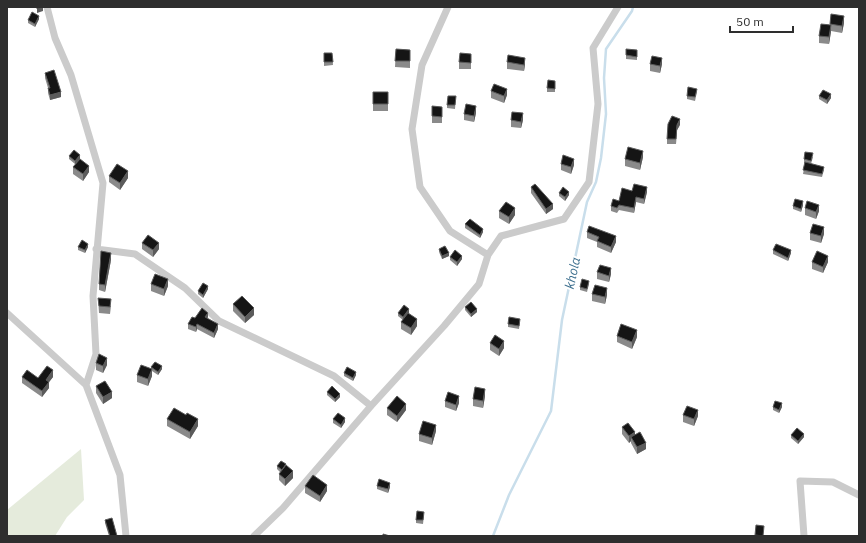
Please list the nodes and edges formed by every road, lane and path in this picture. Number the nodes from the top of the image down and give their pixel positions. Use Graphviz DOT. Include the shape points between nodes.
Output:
graph roads {
  1 [pos="47,7"];
  2 [pos="448,7"];
  3 [pos="618,7"];
  4 [pos="96,249"];
  5 [pos="488,256"];
  6 [pos="7,312"];
  7 [pos="86,385"];
  8 [pos="371,406"];
  9 [pos="859,495"];
  10 [pos="126,536"];
  11 [pos="254,536"];
  12 [pos="804,536"];
  1 -- 4 [label="street" via="55,38 71,75 103,183"];
  2 -- 5 [label="street" via="422,65 412,128 420,187 450,231"];
  3 -- 5 [label="street" via="593,48 598,104 589,182 564,219 501,236"];
  4 -- 7 [label="street" via="93,296 96,354"];
  4 -- 8 [label="street" via="135,254 185,288 219,321 334,376"];
  5 -- 8 [label="street" via="479,284"];
  6 -- 7 [label="street"];
  7 -- 10 [label="street" via="120,475"];
  8 -- 11 [label="street" via="283,508"];
  9 -- 12 [label="street" via="833,482 800,481"];
}
